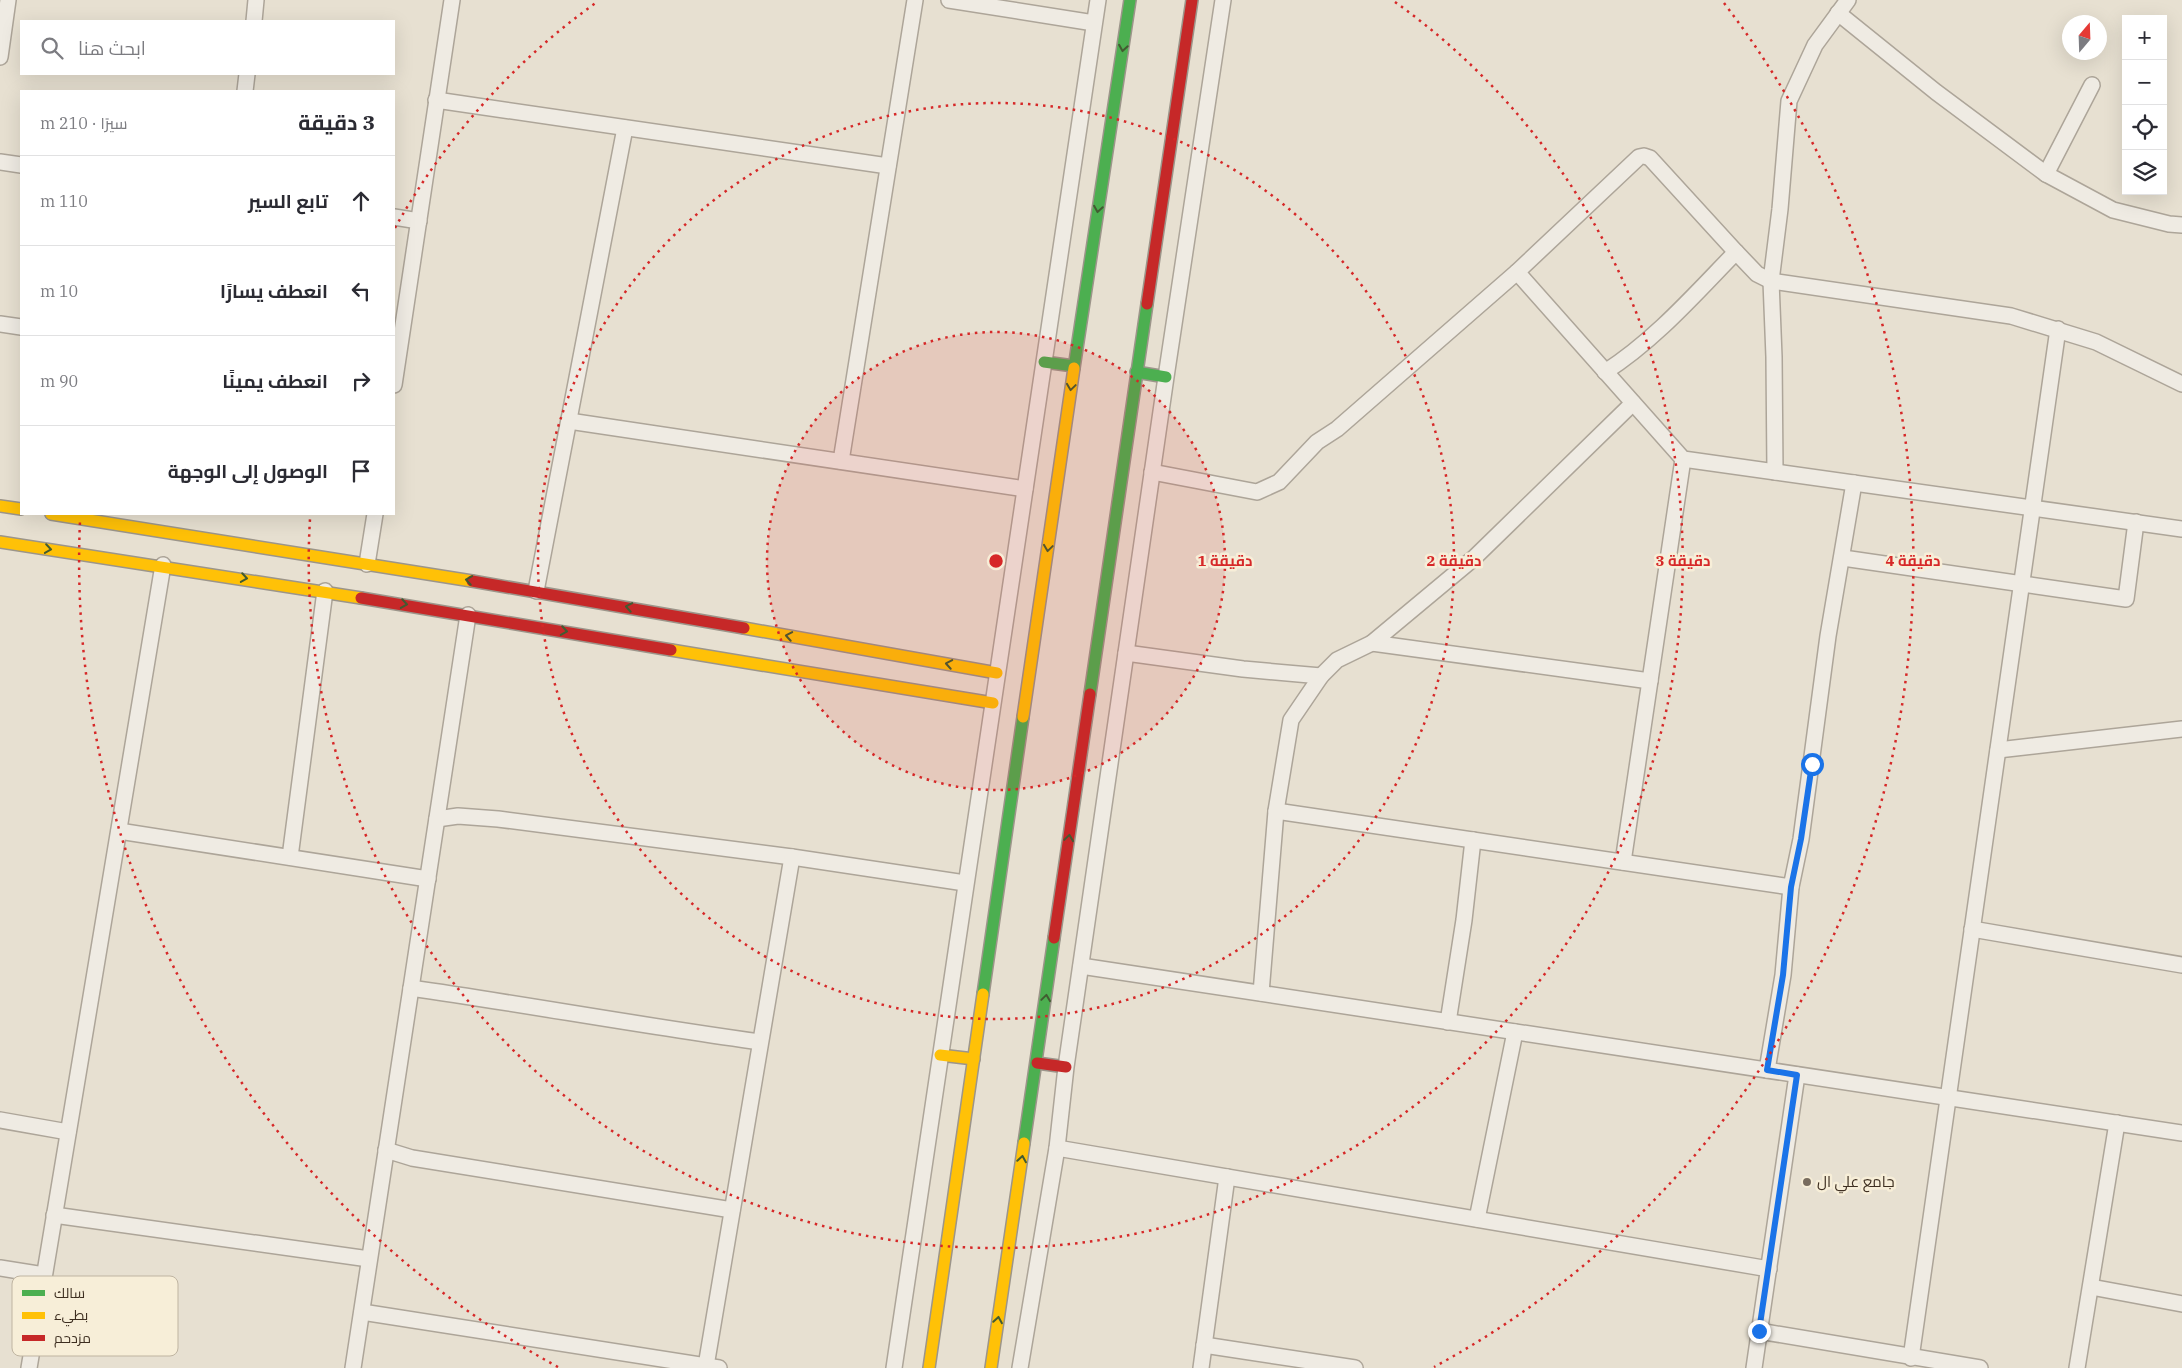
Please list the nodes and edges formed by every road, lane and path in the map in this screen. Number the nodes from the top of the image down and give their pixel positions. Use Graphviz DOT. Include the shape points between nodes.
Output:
graph roads {
  1 [pos="8,0"];
  2 [pos="256,0"];
  3 [pos="452,0"];
  4 [pos="915,0"];
  5 [pos="948,0"];
  6 [pos="1098,0"];
  7 [pos="1130,0"];
  8 [pos="1192,0"];
  9 [pos="1223,0"];
  10 [pos="1848,0"];
  11 [pos="1838,13"];
  12 [pos="254,20"];
  13 [pos="1094,23"];
  14 [pos="0,57"];
  15 [pos="248,75"];
  16 [pos="2092,85"];
  17 [pos="245,90"];
  18 [pos="436,100"];
  19 [pos="625,128"];
  20 [pos="0,162"];
  21 [pos="20,165"];
  22 [pos="888,166"];
  23 [pos="2046,174"];
  24 [pos="395,218"];
  25 [pos="419,221"];
  26 [pos="2182,225"];
  27 [pos="1736,252"];
  28 [pos="1517,272"];
  29 [pos="1771,281"];
  30 [pos="0,324"];
  31 [pos="20,327"];
  32 [pos="2058,329"];
  33 [pos="1044,362"];
  34 [pos="1074,366"];
  35 [pos="1136,372"];
  36 [pos="1605,372"];
  37 [pos="395,377"];
  38 [pos="1166,377"];
  39 [pos="2182,384"];
  40 [pos="1633,403"];
  41 [pos="569,421"];
  42 [pos="1682,459"];
  43 [pos="841,462"];
  44 [pos="1152,472"];
  45 [pos="1774,472"];
  46 [pos="1854,483"];
  47 [pos="1025,489"];
  48 [pos="0,506"];
  49 [pos="2032,508"];
  50 [pos="20,509"];
  51 [pos="57,515"];
  52 [pos="374,515"];
  53 [pos="2136,522"];
  54 [pos="2182,529"];
  55 [pos="0,542"];
  56 [pos="1843,558"];
  57 [pos="367,564"];
  58 [pos="163,565"];
  59 [pos="2021,584"];
  60 [pos="325,591"];
  61 [pos="536,591"];
  62 [pos="468,615"];
  63 [pos="1372,643"];
  64 [pos="1126,653"];
  65 [pos="997,672"];
  66 [pos="1321,676"];
  67 [pos="1650,681"];
  68 [pos="992,702"];
  69 [pos="2182,729"];
  70 [pos="1998,750"];
  71 [pos="1276,811"];
  72 [pos="437,819"];
  73 [pos="119,831"];
  74 [pos="1473,840"];
  75 [pos="792,857"];
  76 [pos="290,858"];
  77 [pos="1623,862"];
  78 [pos="428,879"];
  79 [pos="965,883"];
  80 [pos="1791,887"];
  81 [pos="1972,929"];
  82 [pos="2182,965"];
  83 [pos="1081,966"];
  84 [pos="411,988"];
  85 [pos="1261,993"];
  86 [pos="1448,1022"];
  87 [pos="1515,1032"];
  88 [pos="760,1042"];
  89 [pos="940,1055"];
  90 [pos="974,1059"];
  91 [pos="1036,1063"];
  92 [pos="1066,1067"];
  93 [pos="1767,1070"];
  94 [pos="1797,1075"];
  95 [pos="1948,1098"];
  96 [pos="0,1120"];
  97 [pos="2117,1124"];
  98 [pos="68,1132"];
  99 [pos="2182,1133"];
  100 [pos="1057,1148"];
  101 [pos="386,1150"];
  102 [pos="1227,1177"];
  103 [pos="732,1210"];
  104 [pos="54,1215"];
  105 [pos="1477,1219"];
  106 [pos="369,1259"];
  107 [pos="0,1268"];
  108 [pos="1768,1269"];
  109 [pos="44,1274"];
  110 [pos="2090,1287"];
  111 [pos="2182,1304"];
  112 [pos="362,1312"];
  113 [pos="1759,1331"];
  114 [pos="1204,1345"];
  115 [pos="1910,1358"];
  116 [pos="713,1367"];
  117 [pos="353,1368"];
  118 [pos="894,1368"];
  119 [pos="929,1368"];
  120 [pos="990,1368"];
  121 [pos="1020,1368"];
  122 [pos="1201,1368"];
  123 [pos="1355,1368"];
  124 [pos="1754,1368"];
  125 [pos="1980,1368"];
  126 [pos="2077,1368"];
  1 -- 14 [label="street"];
  2 -- 12 [label="street"];
  3 -- 18 [label="street"];
  4 -- 22 [label="street"];
  5 -- 13 [label="street"];
  6 -- 13 [label="street"];
  7 -- 34 [label="main road, one-way"];
  8 -- 35 [label="main road"];
  9 -- 38 [label="street"];
  10 -- 11 [label="street"];
  11 -- 23 [label="street"];
  11 -- 29 [label="street" via="1815,45 1789,101"];
  13 -- 33 [label="street"];
  15 -- 17 [label="street"];
  16 -- 23 [label="street"];
  18 -- 19 [label="street"];
  18 -- 25 [label="street"];
  19 -- 22 [label="street"];
  19 -- 41 [label="street"];
  20 -- 21 [label="street"];
  22 -- 43 [label="street"];
  23 -- 26 [label="street" via="2113,210"];
  24 -- 25 [label="street"];
  25 -- 37 [label="street"];
  27 -- 28 [label="street" via="1650,158 1644,156 1639,157"];
  27 -- 29 [label="street" via="1757,274"];
  27 -- 36 [label="street" via="1669,320 1625,359"];
  28 -- 36 [label="street"];
  28 -- 44 [label="street" via="1337,429 1317,442 1279,482 1257,492"];
  29 -- 32 [label="street" via="2011,316"];
  29 -- 45 [label="street"];
  30 -- 31 [label="street"];
  32 -- 39 [label="street" via="2096,342"];
  32 -- 49 [label="street"];
  33 -- 34 [label="main road"];
  33 -- 47 [label="street"];
  34 -- 90 [label="main road, one-way"];
  35 -- 38 [label="main road"];
  91 -- 35 [label="main road, one-way"];
  36 -- 40 [label="street"];
  38 -- 44 [label="street"];
  40 -- 42 [label="street"];
  40 -- 63 [label="street" via="1474,558"];
  41 -- 43 [label="street"];
  41 -- 61 [label="street"];
  42 -- 45 [label="street"];
  42 -- 67 [label="street"];
  43 -- 47 [label="street"];
  44 -- 64 [label="street"];
  45 -- 46 [label="street"];
  46 -- 49 [label="street"];
  46 -- 56 [label="street"];
  47 -- 65 [label="street"];
  48 -- 50 [label="main road"];
  49 -- 53 [label="street"];
  49 -- 59 [label="street"];
  51 -- 57 [label="main road" via="227,546"];
  52 -- 57 [label="street"];
  53 -- 54 [label="street"];
  53 -- 59 [label="street" via="2126,599"];
  55 -- 58 [label="main road, one-way"];
  56 -- 59 [label="street"];
  56 -- 80 [label="street" via="1828,636 1801,839"];
  61 -- 57 [label="main road, one-way"];
  58 -- 60 [label="main road, one-way" via="223,570"];
  58 -- 73 [label="street"];
  59 -- 70 [label="street"];
  60 -- 62 [label="main road, one-way"];
  60 -- 76 [label="street"];
  65 -- 61 [label="main road, one-way"];
  62 -- 68 [label="main road, one-way"];
  62 -- 72 [label="street"];
  63 -- 66 [label="street" via="1337,660"];
  63 -- 67 [label="street"];
  64 -- 66 [label="street"];
  64 -- 83 [label="street"];
  65 -- 68 [label="street"];
  66 -- 71 [label="street" via="1291,720"];
  67 -- 77 [label="street"];
  68 -- 79 [label="street"];
  69 -- 70 [label="street"];
  70 -- 81 [label="street"];
  71 -- 74 [label="street"];
  71 -- 85 [label="street"];
  72 -- 75 [label="street" via="458,816 498,819"];
  72 -- 78 [label="street"];
  73 -- 76 [label="street"];
  73 -- 98 [label="street"];
  74 -- 77 [label="street"];
  74 -- 86 [label="street"];
  75 -- 79 [label="street"];
  75 -- 88 [label="street"];
  76 -- 78 [label="street"];
  77 -- 80 [label="street"];
  78 -- 84 [label="street"];
  79 -- 89 [label="street"];
  80 -- 93 [label="street" via="1783,975"];
  81 -- 82 [label="street"];
  81 -- 95 [label="street"];
  83 -- 85 [label="street"];
  83 -- 92 [label="street"];
  84 -- 88 [label="street"];
  84 -- 101 [label="street"];
  85 -- 86 [label="street"];
  86 -- 87 [label="street"];
  87 -- 93 [label="street"];
  87 -- 105 [label="street"];
  88 -- 103 [label="street"];
  89 -- 90 [label="main road"];
  89 -- 118 [label="street"];
  90 -- 119 [label="main road"];
  91 -- 92 [label="main road"];
  120 -- 91 [label="main road, one-way"];
  92 -- 100 [label="street"];
  93 -- 94 [label="street"];
  94 -- 95 [label="street"];
  94 -- 108 [label="street"];
  95 -- 97 [label="street"];
  95 -- 115 [label="street"];
  96 -- 98 [label="street"];
  97 -- 99 [label="street"];
  97 -- 110 [label="street"];
  98 -- 104 [label="street"];
  100 -- 102 [label="street"];
  100 -- 121 [label="street"];
  101 -- 103 [label="street" via="412,1158"];
  101 -- 106 [label="street"];
  102 -- 105 [label="street"];
  102 -- 114 [label="street"];
  103 -- 116 [label="street"];
  104 -- 106 [label="street"];
  104 -- 109 [label="street"];
  105 -- 108 [label="street"];
  106 -- 112 [label="street"];
  107 -- 109 [label="street"];
  108 -- 113 [label="street"];
  110 -- 111 [label="street"];
  110 -- 126 [label="street"];
  112 -- 116 [label="street"];
  112 -- 117 [label="street"];
  113 -- 115 [label="street"];
  113 -- 124 [label="street"];
  114 -- 122 [label="street"];
  114 -- 123 [label="street"];
  115 -- 125 [label="street"];
}
